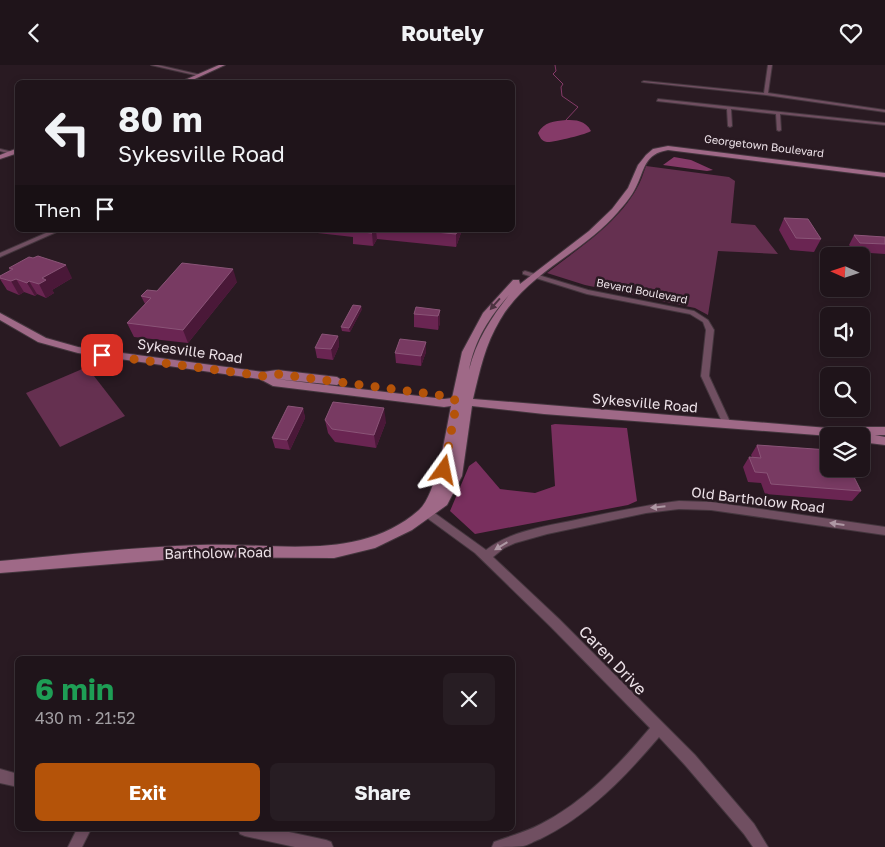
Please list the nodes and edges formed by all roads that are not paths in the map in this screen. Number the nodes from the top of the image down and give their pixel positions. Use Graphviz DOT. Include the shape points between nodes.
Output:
graph roads {
  1 [pos="153,65"];
  2 [pos="223,65"];
  3 [pos="770,65"];
  4 [pos="199,75"];
  5 [pos="187,80"];
  6 [pos="644,82"];
  7 [pos="766,94"];
  8 [pos="658,100"];
  9 [pos="729,107"];
  10 [pos="885,111"];
  11 [pos="778,112"];
  12 [pos="885,124"];
  13 [pos="730,126"];
  14 [pos="779,131"];
  15 [pos="0,150"];
  16 [pos="14,151"];
  17 [pos="0,157"];
  18 [pos="885,174"];
  19 [pos="53,232"];
  20 [pos="0,255"];
  21 [pos="529,274"];
  22 [pos="0,317"];
  23 [pos="462,402"];
  24 [pos="727,424"];
  25 [pos="820,431"];
  26 [pos="870,431"];
  27 [pos="885,431"];
  28 [pos="870,439"];
  29 [pos="885,441"];
  30 [pos="448,454"];
  31 [pos="449,492"];
  32 [pos="426,512"];
  33 [pos="885,531"];
  34 [pos="486,556"];
  35 [pos="0,567"];
  36 [pos="658,728"];
  37 [pos="0,776"];
  38 [pos="15,780"];
  39 [pos="83,831"];
  40 [pos="254,831"];
  41 [pos="75,847"];
  42 [pos="326,847"];
  43 [pos="499,847"];
  44 [pos="761,847"];
  1 -- 4 [label="street"];
  2 -- 4 [label="street"];
  3 -- 7 [label="street"];
  4 -- 5 [label="street"];
  6 -- 7 [label="street"];
  7 -- 10 [label="street"];
  8 -- 9 [label="street"];
  9 -- 11 [label="street"];
  9 -- 13 [label="street"];
  11 -- 12 [label="street"];
  11 -- 14 [label="street"];
  15 -- 16 [label="street"];
  16 -- 17 [label="street"];
  18 -- 21 [label="street, Georgetown Boulevard" via="668,148 655,150 645,155 632,188 615,211 592,233"];
  19 -- 20 [label="street"];
  21 -- 23 [label="street" via="488,331"];
  21 -- 24 [label="street, Bevard Boulevard" via="592,293 685,310 702,318 710,330 705,376"];
  22 -- 23 [label="street, Sykesville Road" via="42,340 78,350 263,376 273,382 444,403"];
  23 -- 24 [label="street, Sykesville Road"];
  23 -- 30 [label="street, Bartholow Road"];
  23 -- 31 [label="street, Bartholow Road" via="460,459"];
  24 -- 25 [label="street, Sykesville Road"];
  26 -- 27 [label="street, Sykesville Road"];
  28 -- 29 [label="street"];
  30 -- 31 [label="street" via="453,465"];
  30 -- 32 [label="street, Bartholow Road" via="436,493"];
  31 -- 32 [label="street, Bartholow Road"];
  32 -- 34 [label="street, Caren Drive"];
  32 -- 35 [label="street, Bartholow Road" via="407,526 370,544 334,552 200,551"];
  33 -- 34 [label="street, Old Bartholow Road, one-way" via="711,506 679,505 547,529 513,539"];
  34 -- 36 [label="street, Caren Drive"];
  36 -- 43 [label="street" via="592,799 556,823"];
  36 -- 44 [label="street, Caren Drive" via="721,794"];
  37 -- 38 [label="street"];
  39 -- 41 [label="street"];
  40 -- 42 [label="street"];
}
